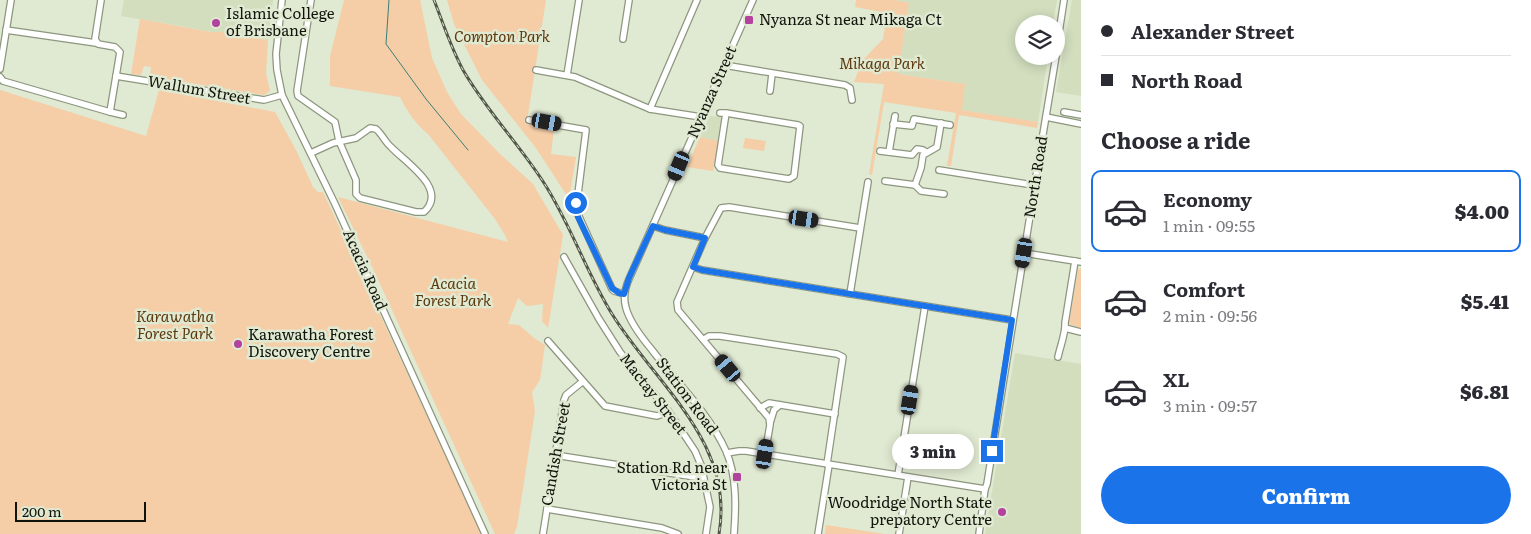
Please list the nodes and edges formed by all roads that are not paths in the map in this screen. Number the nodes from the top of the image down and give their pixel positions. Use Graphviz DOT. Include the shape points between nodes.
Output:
graph roads {
  1 [pos="11,0"];
  2 [pos="101,0"];
  3 [pos="282,0"];
  4 [pos="311,0"];
  5 [pos="579,0"];
  6 [pos="629,0"];
  7 [pos="697,0"];
  8 [pos="753,0"];
  9 [pos="1064,0"];
  10 [pos="1062,15"];
  11 [pos="6,30"];
  12 [pos="623,39"];
  13 [pos="96,43"];
  14 [pos="724,65"];
  15 [pos="1055,65"];
  16 [pos="0,70"];
  17 [pos="536,70"];
  18 [pos="772,74"];
  19 [pos="567,75"];
  20 [pos="116,76"];
  21 [pos="0,77"];
  22 [pos="770,91"];
  23 [pos="282,95"];
  24 [pos="852,100"];
  25 [pos="650,109"];
  26 [pos="110,112"];
  27 [pos="1064,112"];
  28 [pos="723,113"];
  29 [pos="123,115"];
  30 [pos="1081,115"];
  31 [pos="895,116"];
  32 [pos="701,117"];
  33 [pos="1046,117"];
  34 [pos="529,120"];
  35 [pos="941,123"];
  36 [pos="894,124"];
  37 [pos="1081,124"];
  38 [pos="950,126"];
  39 [pos="339,141"];
  40 [pos="880,151"];
  41 [pos="889,152"];
  42 [pos="926,152"];
  43 [pos="311,153"];
  44 [pos="939,170"];
  45 [pos="885,181"];
  46 [pos="868,182"];
  47 [pos="916,185"];
  48 [pos="1033,185"];
  49 [pos="944,194"];
  50 [pos="653,226"];
  51 [pos="860,228"];
  52 [pos="705,238"];
  53 [pos="1024,253"];
  54 [pos="564,257"];
  55 [pos="575,260"];
  56 [pos="1078,261"];
  57 [pos="568,263"];
  58 [pos="693,267"];
  59 [pos="624,294"];
  60 [pos="850,294"];
  61 [pos="925,306"];
  62 [pos="1012,320"];
  63 [pos="1065,328"];
  64 [pos="1081,332"];
  65 [pos="704,339"];
  66 [pos="548,341"];
  67 [pos="1058,357"];
  68 [pos="582,382"];
  69 [pos="752,398"];
  70 [pos="769,403"];
  71 [pos="779,405"];
  72 [pos="762,409"];
  73 [pos="669,412"];
  74 [pos="836,414"];
  75 [pos="770,425"];
  76 [pos="727,453"];
  77 [pos="765,454"];
  78 [pos="556,456"];
  79 [pos="828,464"];
  80 [pos="898,475"];
  81 [pos="703,477"];
  82 [pos="908,477"];
  83 [pos="985,489"];
  84 [pos="547,509"];
  85 [pos="669,532"];
  86 [pos="485,534"];
  87 [pos="543,534"];
  88 [pos="678,534"];
  89 [pos="706,534"];
  90 [pos="734,534"];
  91 [pos="818,534"];
  92 [pos="899,534"];
  93 [pos="979,534"];
  1 -- 11 [label="street"];
  2 -- 13 [label="street" via="94,38"];
  3 -- 23 [label="street, Acacia Road" via="276,54"];
  4 -- 39 [label="street" via="297,94 335,122"];
  5 -- 19 [label="street"];
  6 -- 12 [label="street"];
  7 -- 25 [label="street"];
  8 -- 14 [label="street, Nyanza Street"];
  9 -- 10 [label="street"];
  11 -- 13 [label="street"];
  11 -- 16 [label="street"];
  13 -- 20 [label="street" via="118,48"];
  14 -- 18 [label="street"];
  14 -- 32 [label="street, Nyanza Street"];
  15 -- 33 [label="street, North Road"];
  17 -- 19 [label="street"];
  18 -- 22 [label="street"];
  18 -- 24 [label="street" via="845,85 850,88"];
  19 -- 25 [label="street"];
  20 -- 23 [label="street, Wallum Street" via="264,100"];
  20 -- 26 [label="street"];
  21 -- 26 [label="street" via="3,81"];
  23 -- 43 [label="street, Acacia Road"];
  25 -- 32 [label="street"];
  26 -- 29 [label="street"];
  27 -- 30 [label="street"];
  28 -- 28 [label="street" via="800,126 794,176 789,179 718,166"];
  31 -- 36 [label="street"];
  32 -- 50 [label="street, Nyanza Street"];
  33 -- 37 [label="street"];
  33 -- 48 [label="street, North Road"];
  34 -- 59 [label="street" via="586,130 576,210 612,288"];
  35 -- 36 [label="street" via="914,119 912,126"];
  35 -- 38 [label="street"];
  35 -- 42 [label="street" via="937,147"];
  36 -- 41 [label="street"];
  39 -- 39 [label="street" via="360,198 416,212 426,210 431,196 430,187 376,129 370,128 356,138"];
  39 -- 43 [label="street"];
  40 -- 41 [label="street"];
  41 -- 42 [label="street" via="912,155 917,149"];
  42 -- 47 [label="street"];
  43 -- 86 [label="street, Acacia Road"];
  44 -- 48 [label="street"];
  45 -- 47 [label="street"];
  46 -- 51 [label="street"];
  47 -- 49 [label="street" via="921,190"];
  48 -- 53 [label="street, North Road"];
  50 -- 52 [label="street"];
  50 -- 59 [label="street, Nyanza Street"];
  51 -- 52 [label="street" via="729,207 720,208"];
  51 -- 60 [label="street"];
  52 -- 58 [label="street"];
  53 -- 56 [label="street"];
  53 -- 62 [label="street, North Road"];
  54 -- 57 [label="street, Mactay Street"];
  55 -- 57 [label="street"];
  56 -- 63 [label="street"];
  57 -- 73 [label="street, Mactay Street" via="620,352"];
  58 -- 60 [label="street"];
  58 -- 65 [label="street" via="676,306"];
  59 -- 76 [label="street, Station Road" via="625,306 634,325 697,405"];
  60 -- 61 [label="street"];
  61 -- 62 [label="street"];
  61 -- 80 [label="street"];
  62 -- 83 [label="street, North Road"];
  63 -- 64 [label="street"];
  63 -- 67 [label="street"];
  65 -- 69 [label="street"];
  65 -- 74 [label="street" via="720,336 844,357"];
  66 -- 68 [label="street"];
  68 -- 73 [label="street" via="610,408 656,416"];
  68 -- 78 [label="street, Candish Street" via="564,400"];
  69 -- 70 [label="street"];
  69 -- 72 [label="street"];
  70 -- 71 [label="street"];
  70 -- 72 [label="street"];
  71 -- 72 [label="street"];
  71 -- 74 [label="street"];
  71 -- 75 [label="street" via="773,411"];
  72 -- 75 [label="street"];
  73 -- 81 [label="street, Mactay Street" via="695,451"];
  74 -- 79 [label="street"];
  75 -- 77 [label="street"];
  76 -- 77 [label="street"];
  76 -- 90 [label="street, Station Road" via="735,495"];
  77 -- 79 [label="street"];
  78 -- 81 [label="street"];
  78 -- 84 [label="street, Candish Street"];
  79 -- 80 [label="street"];
  79 -- 91 [label="street"];
  80 -- 82 [label="street"];
  81 -- 89 [label="street, Mactay Street" via="710,507"];
  82 -- 83 [label="street"];
  82 -- 92 [label="street"];
  83 -- 93 [label="street, North Road"];
  84 -- 85 [label="street" via="662,528"];
  84 -- 87 [label="street, Candish Street"];
  85 -- 88 [label="street"];
}
